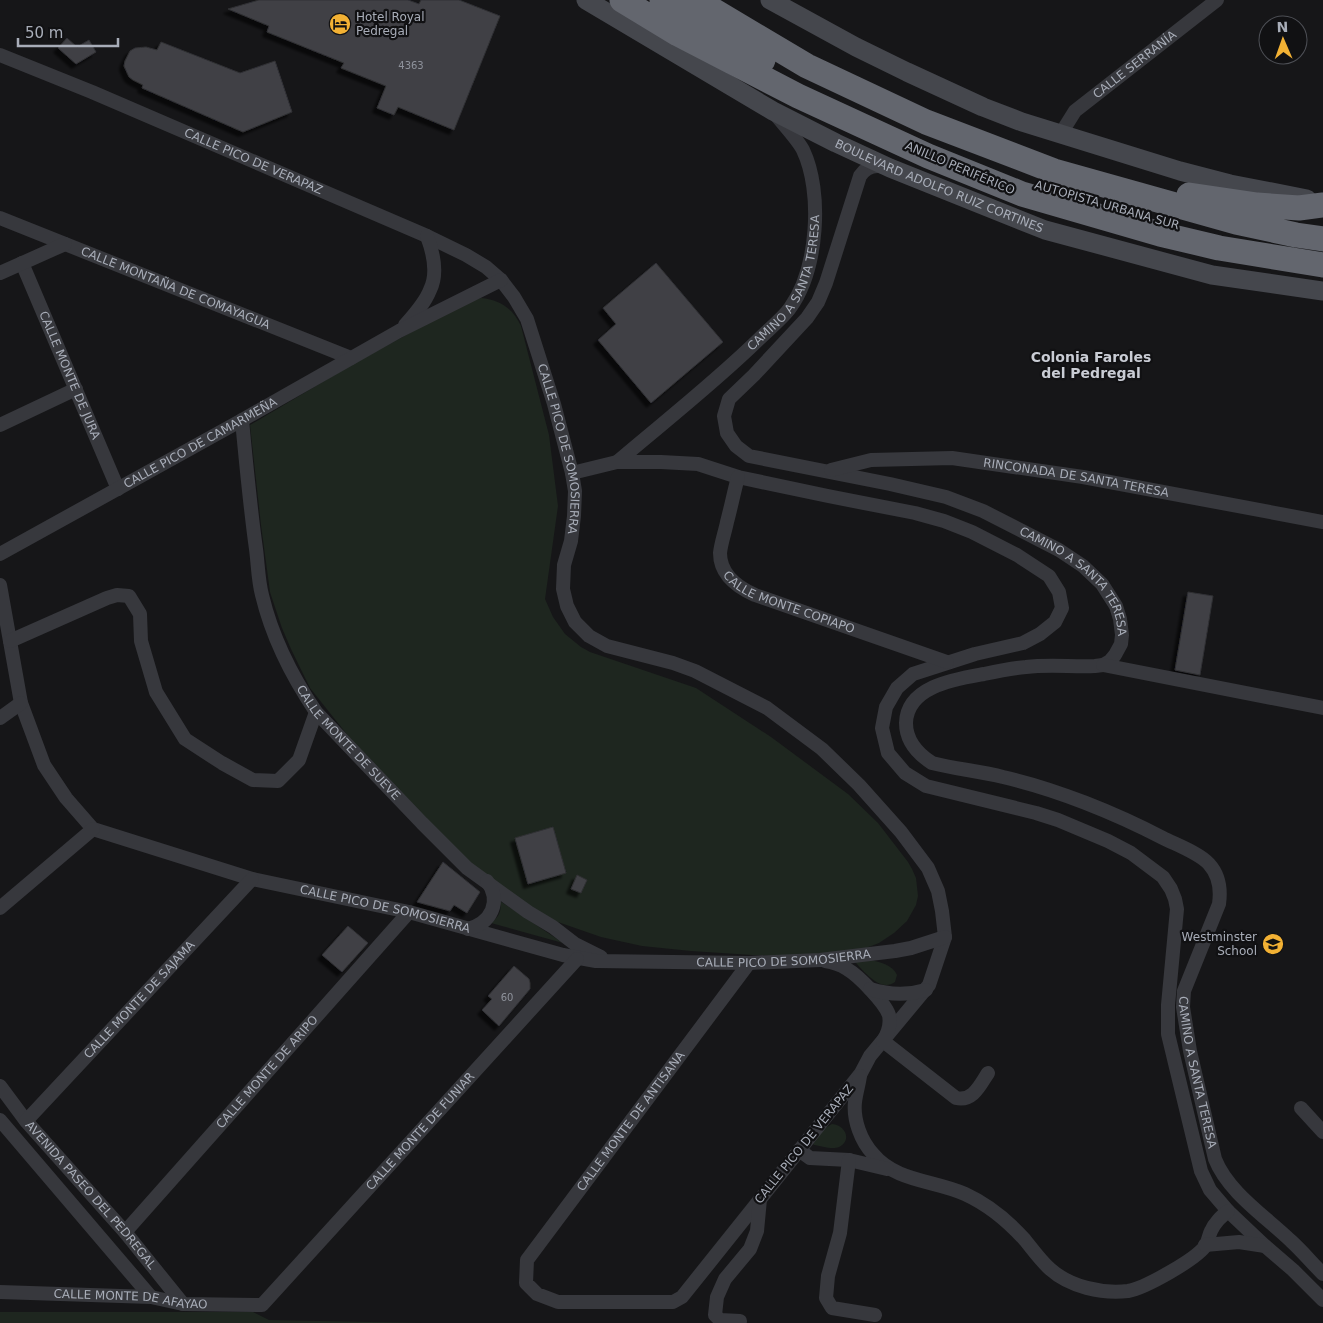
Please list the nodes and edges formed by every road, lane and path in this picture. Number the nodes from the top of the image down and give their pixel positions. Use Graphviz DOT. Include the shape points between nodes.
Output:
graph roads {
  1 [pos="586,0"];
  2 [pos="622,0"];
  3 [pos="662,0"];
  4 [pos="696,0"];
  5 [pos="717,0"];
  6 [pos="771,0"];
  7 [pos="1217,0"];
  8 [pos="0,55"];
  9 [pos="773,111"];
  10 [pos="1060,135"];
  11 [pos="890,168"];
  12 [pos="1168,192"];
  13 [pos="1323,204"];
  14 [pos="0,218"];
  15 [pos="1323,226"];
  16 [pos="426,236"];
  17 [pos="1323,239"];
  18 [pos="65,244"];
  19 [pos="1219,248"];
  20 [pos="1323,255"];
  21 [pos="22,263"];
  22 [pos="1323,265"];
  23 [pos="0,273"];
  24 [pos="1323,275"];
  25 [pos="501,280"];
  26 [pos="1323,292"];
  27 [pos="399,331"];
  28 [pos="741,356"];
  29 [pos="351,358"];
  30 [pos="754,375"];
  31 [pos="76,389"];
  32 [pos="242,420"];
  33 [pos="0,425"];
  34 [pos="617,462"];
  35 [pos="828,471"];
  36 [pos="572,473"];
  37 [pos="738,477"];
  38 [pos="118,489"];
  39 [pos="1323,522"];
  40 [pos="0,554"];
  41 [pos="0,585"];
  42 [pos="10,641"];
  43 [pos="947,662"];
  44 [pos="1103,665"];
  45 [pos="21,703"];
  46 [pos="1323,708"];
  47 [pos="316,712"];
  48 [pos="0,718"];
  49 [pos="93,829"];
  50 [pos="252,879"];
  51 [pos="486,881"];
  52 [pos="0,908"];
  53 [pos="409,912"];
  54 [pos="468,929"];
  55 [pos="945,937"];
  56 [pos="577,959"];
  57 [pos="820,960"];
  58 [pos="616,962"];
  59 [pos="749,963"];
  60 [pos="870,989"];
  61 [pos="926,990"];
  62 [pos="883,1041"];
  63 [pos="861,1073"];
  64 [pos="988,1073"];
  65 [pos="0,1086"];
  66 [pos="1300,1108"];
  67 [pos="0,1120"];
  68 [pos="26,1121"];
  69 [pos="1323,1132"];
  70 [pos="799,1150"];
  71 [pos="849,1160"];
  72 [pos="891,1171"];
  73 [pos="760,1198"];
  74 [pos="1228,1211"];
  75 [pos="125,1232"];
  76 [pos="1205,1246"];
  77 [pos="1265,1246"];
  78 [pos="1323,1274"];
  79 [pos="526,1283"];
  80 [pos="0,1292"];
  81 [pos="151,1297"];
  82 [pos="1323,1300"];
  83 [pos="183,1304"];
  84 [pos="262,1305"];
  85 [pos="875,1315"];
  86 [pos="740,1321"];
  1 -- 9 [label="main road, BOULEVARD ADOLFO RUIZ CORTINES"];
  2 -- 19 [label="highway, ANILLO PERIFÉRICO" via="678,34 798,96 928,156 1022,194"];
  3 -- 20 [label="highway, AUTOPISTA URBANA SUR" via="779,70 840,102 1006,174 1084,200 1190,229"];
  4 -- 17 [label="highway, AUTOPISTA URBANA SUR" via="807,66 926,122 1045,168 1236,222"];
  5 -- 12 [label="highway" via="809,54 962,125 1062,164"];
  6 -- 10 [label="main road" via="938,87"];
  7 -- 10 [label="street, CALLE SERRANÍA" via="1076,111"];
  8 -- 16 [label="street, CALLE PICO DE VERAPAZ"];
  9 -- 11 [label="main road, BOULEVARD ADOLFO RUIZ CORTINES"];
  9 -- 28 [label="street, CAMINO A SANTA TERESA" via="802,149 813,180 815,217 811,259 790,308"];
  10 -- 13 [label="main road" via="1180,171"];
  11 -- 26 [label="main road, BOULEVARD ADOLFO RUIZ CORTINES" via="1045,230 1212,275"];
  11 -- 30 [label="street, CAMINO A SANTA TERESA" via="879,165 863,171 818,302"];
  12 -- 13 [label="highway" via="1257,206 1299,208"];
  12 -- 15 [label="highway" via="1283,222"];
  14 -- 18 [label="street, CALLE MONTAÑA DE COMAYAGUA"];
  16 -- 25 [label="street, CALLE PICO DE VERAPAZ" via="466,255"];
  16 -- 27 [label="street, CALLE PICO DE CAMARMEÑA" via="433,264 431,290"];
  18 -- 21 [label="street"];
  18 -- 29 [label="street, CALLE MONTAÑA DE COMAYAGUA"];
  19 -- 22 [label="highway, ANILLO PERIFÉRICO"];
  19 -- 24 [label="highway"];
  21 -- 23 [label="street"];
  21 -- 31 [label="street, CALLE MONTE DE JURA"];
  25 -- 27 [label="street, CALLE PICO DE CAMARMEÑA"];
  25 -- 36 [label="street, CALLE PICO DE SOMOSIERRA" via="527,319"];
  27 -- 29 [label="street, CALLE PICO DE CAMARMEÑA"];
  28 -- 30 [label="street"];
  28 -- 34 [label="street, CAMINO A SANTA TERESA"];
  29 -- 32 [label="street, CALLE PICO DE CAMARMEÑA"];
  30 -- 35 [label="street, CAMINO A SANTA TERESA" via="729,398 724,425 730,440 749,456"];
  31 -- 33 [label="street"];
  31 -- 38 [label="street, CALLE MONTE DE JURA"];
  32 -- 38 [label="street, CALLE PICO DE CAMARMEÑA"];
  32 -- 47 [label="street, CALLE MONTE DE SUEVE" via="262,593 281,650"];
  34 -- 36 [label="street, CAMINO A SANTA TERESA"];
  34 -- 37 [label="street, CAMINO A SANTA TERESA" via="698,464"];
  35 -- 39 [label="street, RINCONADA DE SANTA TERESA" via="871,460 952,458 1083,477"];
  35 -- 44 [label="street, CAMINO A SANTA TERESA" via="929,492 964,503 1060,550 1083,566 1102,584 1120,619 1121,644 1110,661"];
  36 -- 55 [label="street, CALLE PICO DE SOMOSIERRA" via="574,516 564,565 563,589 566,606 575,622 589,636 607,646 673,662 767,708 822,749 871,798 928,868 941,901"];
  37 -- 43 [label="street, CALLE MONTE COPIAPO" via="720,553 727,575 733,581 747,592"];
  37 -- 43 [label="street, CAMINO A SANTA TERESA" via="944,521 1017,555 1049,576 1059,592 1062,608 1055,622 1022,643"];
  38 -- 40 [label="street, CALLE PICO DE CAMARMEÑA"];
  41 -- 42 [label="street"];
  42 -- 45 [label="street"];
  42 -- 47 [label="street" via="107,598 129,596 140,614 141,641 156,692 185,740 253,780 278,781 299,760"];
  43 -- 74 [label="street, CAMINO A SANTA TERESA" via="913,674 897,688 886,707 882,728 888,752 905,773 926,786 1036,813 1083,830 1131,854 1158,872 1171,889 1177,909 1168,1034 1201,1170 1210,1190"];
  44 -- 46 [label="street"];
  44 -- 78 [label="street, CAMINO A SANTA TERESA" via="1027,666 947,682 923,693 912,705 906,720 908,736 917,751 932,763 1004,777 1065,795 1139,826 1208,863 1218,880 1219,904 1184,991 1183,1007 1215,1159 1235,1188"];
  45 -- 48 [label="street"];
  45 -- 49 [label="street" via="44,765 66,798"];
  47 -- 51 [label="street, CALLE MONTE DE SUEVE" via="467,868"];
  49 -- 50 [label="street, CALLE PICO DE SOMOSIERRA"];
  49 -- 52 [label="street"];
  50 -- 53 [label="street, CALLE PICO DE SOMOSIERRA"];
  50 -- 68 [label="street, CALLE MONTE DE SAJAMA"];
  51 -- 54 [label="street" via="493,892 492,911 480,925"];
  51 -- 58 [label="street, CALLE MONTE DE SUEVE" via="575,944"];
  53 -- 54 [label="street, CALLE PICO DE SOMOSIERRA"];
  53 -- 75 [label="street, CALLE MONTE DE ARIPO"];
  54 -- 56 [label="street, CALLE PICO DE SOMOSIERRA"];
  55 -- 57 [label="street, CALLE PICO DE SOMOSIERRA" via="895,951"];
  55 -- 61 [label="street, CALLE PICO DE SOMOSIERRA"];
  56 -- 58 [label="street, CALLE PICO DE SOMOSIERRA"];
  56 -- 84 [label="street, CALLE MONTE DE FUNIAR"];
  57 -- 59 [label="street, CALLE PICO DE SOMOSIERRA"];
  57 -- 60 [label="street" via="847,969"];
  58 -- 59 [label="street, CALLE PICO DE SOMOSIERRA"];
  59 -- 79 [label="street, CALLE MONTE DE ANTISANA" via="527,1260"];
  60 -- 61 [label="street" via="897,995"];
  60 -- 62 [label="street" via="889,1016 889,1029"];
  61 -- 62 [label="street, CALLE PICO DE SOMOSIERRA"];
  62 -- 63 [label="street, CALLE PICO DE SOMOSIERRA"];
  62 -- 64 [label="street" via="956,1098 972,1096"];
  63 -- 70 [label="street, CALLE PICO DE VERAPAZ"];
  63 -- 72 [label="street, CALLE PICO DE VERAPAZ" via="855,1102 857,1123 872,1154"];
  65 -- 68 [label="street, AVENIDA PASEO DEL PEDREGAL"];
  66 -- 69 [label="street"];
  67 -- 81 [label="street, AVENIDA PASEO DEL PEDREGAL"];
  68 -- 75 [label="street, AVENIDA PASEO DEL PEDREGAL"];
  70 -- 71 [label="street" via="810,1158"];
  70 -- 73 [label="street, CALLE PICO DE VERAPAZ"];
  71 -- 72 [label="street"];
  71 -- 85 [label="street" via="840,1233 828,1276 826,1298 832,1308"];
  72 -- 76 [label="street, CALLE PICO DE VERAPAZ" via="950,1188 977,1200 1013,1227 1050,1269 1086,1287 1130,1290 1160,1278"];
  73 -- 79 [label="street, CALLE PICO DE VERAPAZ" via="682,1297 673,1302 558,1302 537,1294"];
  73 -- 86 [label="street" via="757,1231 750,1249 725,1279 717,1297 715,1315 720,1320"];
  74 -- 76 [label="street, CALLE PICO DE VERAPAZ" via="1218,1219"];
  74 -- 77 [label="street, CAMINO A SANTA TERESA"];
  75 -- 83 [label="street, AVENIDA PASEO DEL PEDREGAL"];
  76 -- 77 [label="street" via="1239,1242"];
  77 -- 82 [label="street, CAMINO A SANTA TERESA"];
  80 -- 81 [label="street, CALLE MONTE DE AFAYAO"];
  81 -- 83 [label="street, CALLE MONTE DE AFAYAO"];
  83 -- 84 [label="street, CALLE MONTE DE AFAYAO"];
}
